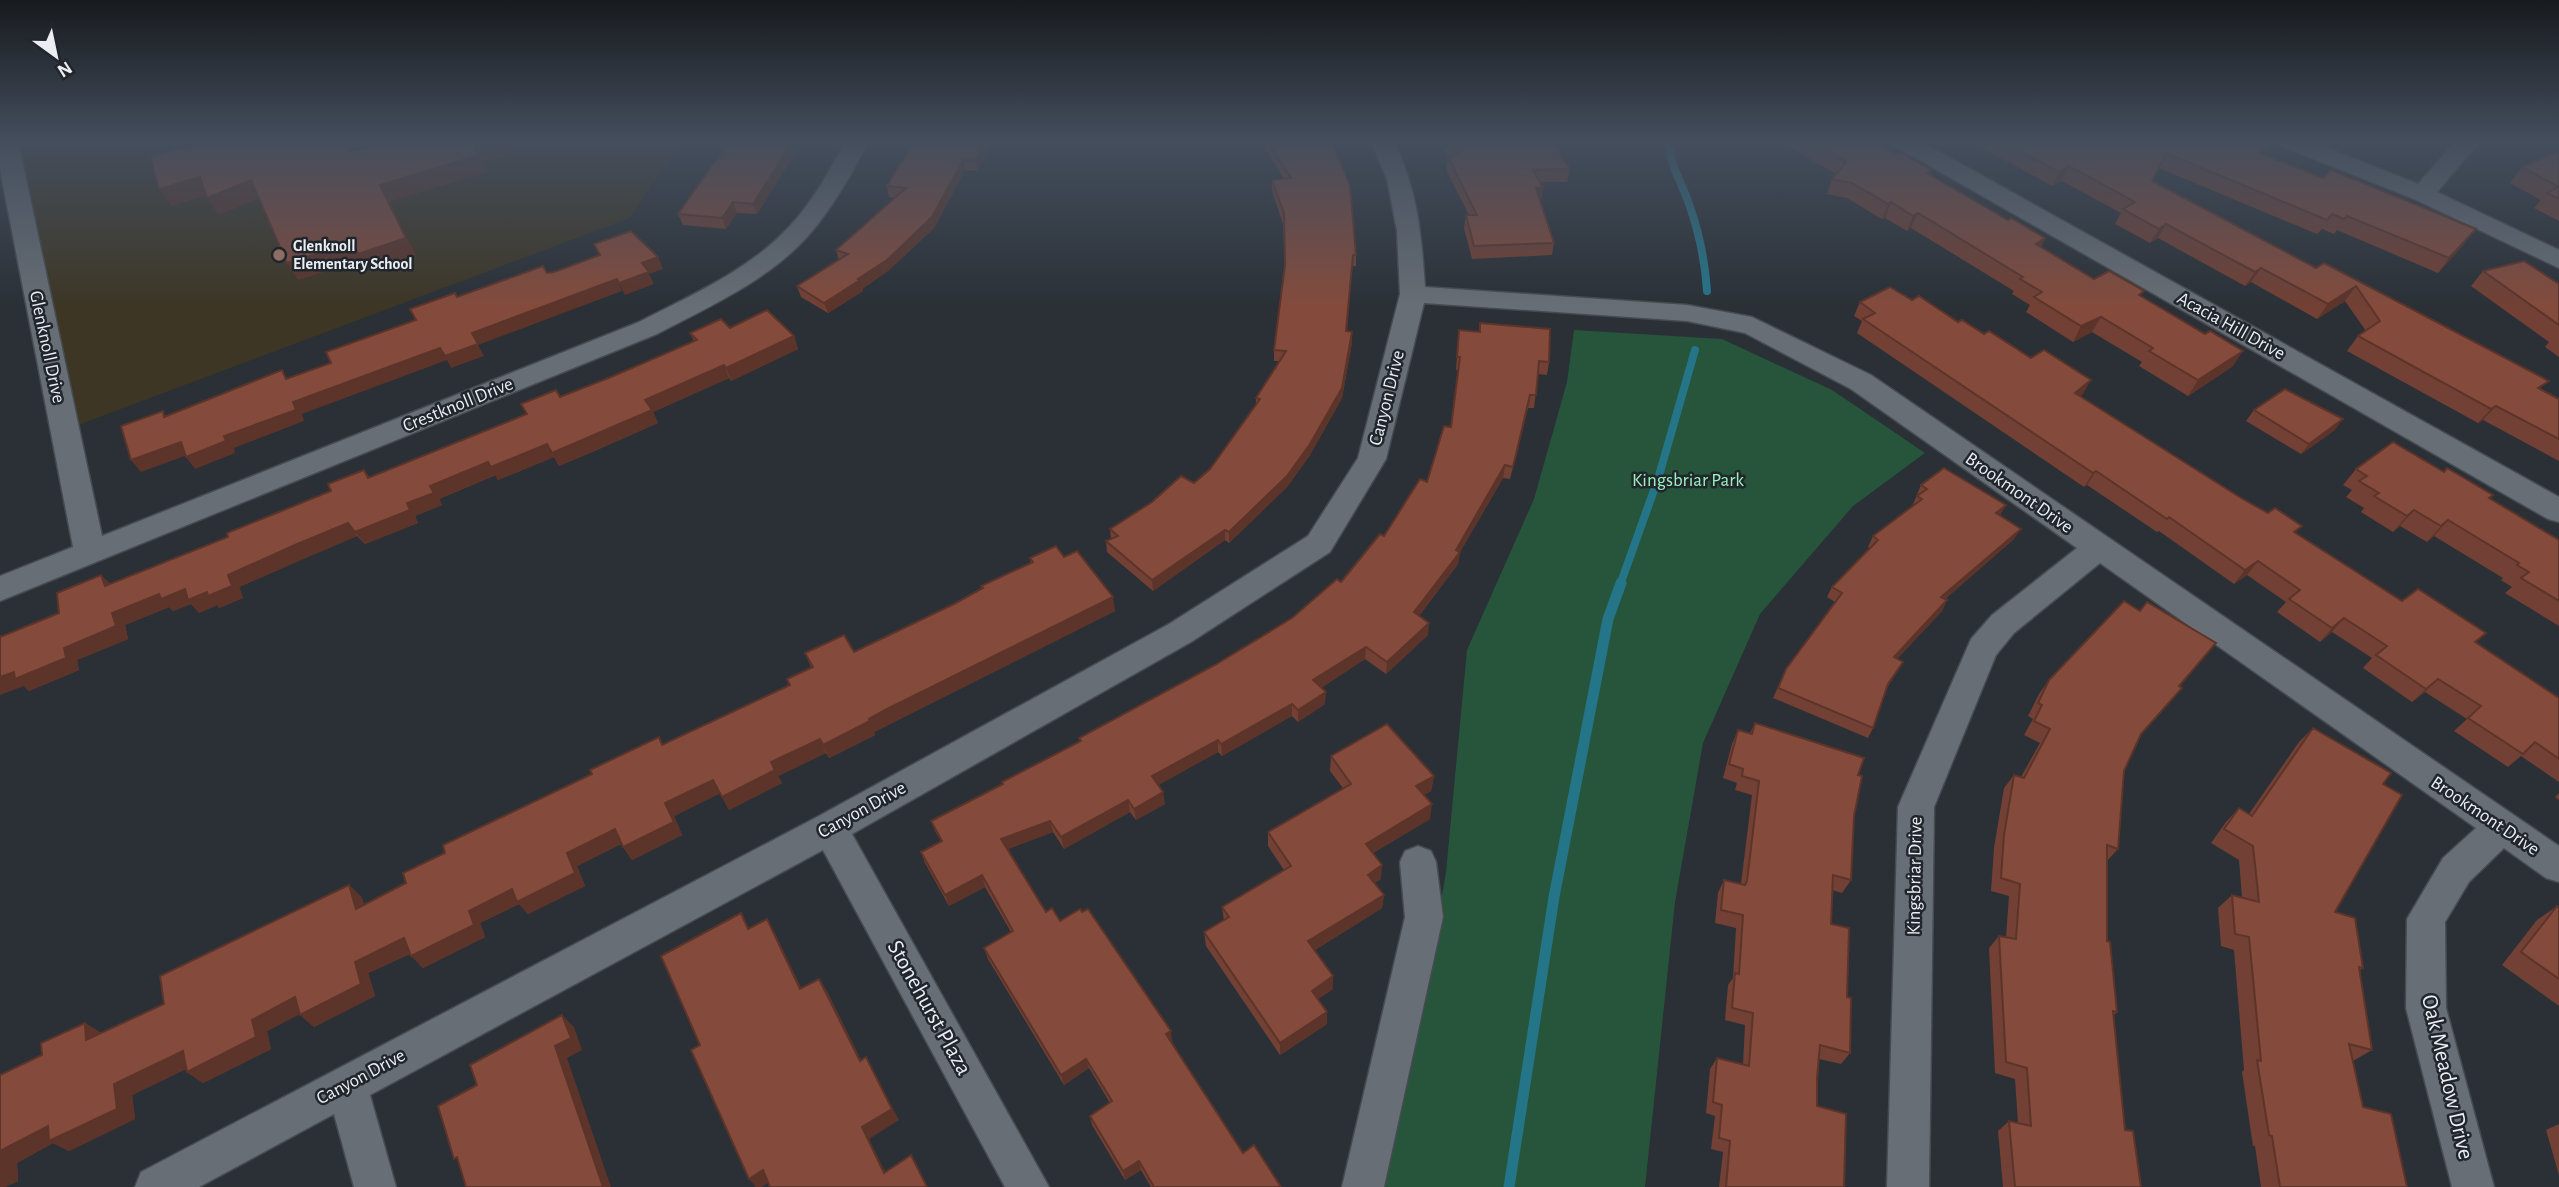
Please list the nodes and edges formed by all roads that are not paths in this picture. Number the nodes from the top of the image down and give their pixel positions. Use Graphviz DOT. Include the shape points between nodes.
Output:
graph roads {
  1 [pos="17,196"];
  2 [pos="826,196"];
  3 [pos="1402,196"];
  4 [pos="2001,196"];
  5 [pos="2427,196"];
  6 [pos="2559,260"];
  7 [pos="1413,294"];
  8 [pos="2559,511"];
  9 [pos="2098,548"];
  10 [pos="90,553"];
  11 [pos="0,589"];
  12 [pos="2501,827"];
  13 [pos="830,828"];
  14 [pos="1418,862"];
  15 [pos="2559,866"];
  16 [pos="347,1085"];
  17 [pos="156,1187"];
  18 [pos="375,1187"];
  19 [pos="1028,1187"];
  20 [pos="1363,1187"];
  21 [pos="1908,1187"];
  22 [pos="2473,1187"];
  1 -- 10 [label="street, Glenknoll Drive"];
  2 -- 10 [label="street, Crestknoll Drive" via="787,244 717,292 648,328"];
  3 -- 7 [label="street, Canyon Drive"];
  4 -- 8 [label="street, Acacia Hill Drive"];
  5 -- 6 [label="street"];
  7 -- 9 [label="street, Brookmont Drive" via="1687,313 1752,326 1861,382"];
  7 -- 13 [label="street, Canyon Drive" via="1372,459 1320,544 1180,633"];
  9 -- 12 [label="street, Brookmont Drive"];
  9 -- 21 [label="street, Kingsbriar Drive" via="2003,624 1982,648 1916,807"];
  10 -- 11 [label="street, Crestknoll Drive"];
  12 -- 15 [label="street, Brookmont Drive"];
  12 -- 22 [label="street, Oak Meadow Drive" via="2456,870 2426,919 2426,1007"];
  13 -- 16 [label="street, Canyon Drive"];
  13 -- 19 [label="street, Stonehurst Plaza"];
  14 -- 20 [label="street" via="1424,916"];
  16 -- 17 [label="street, Canyon Drive"];
  16 -- 18 [label="street"];
}
